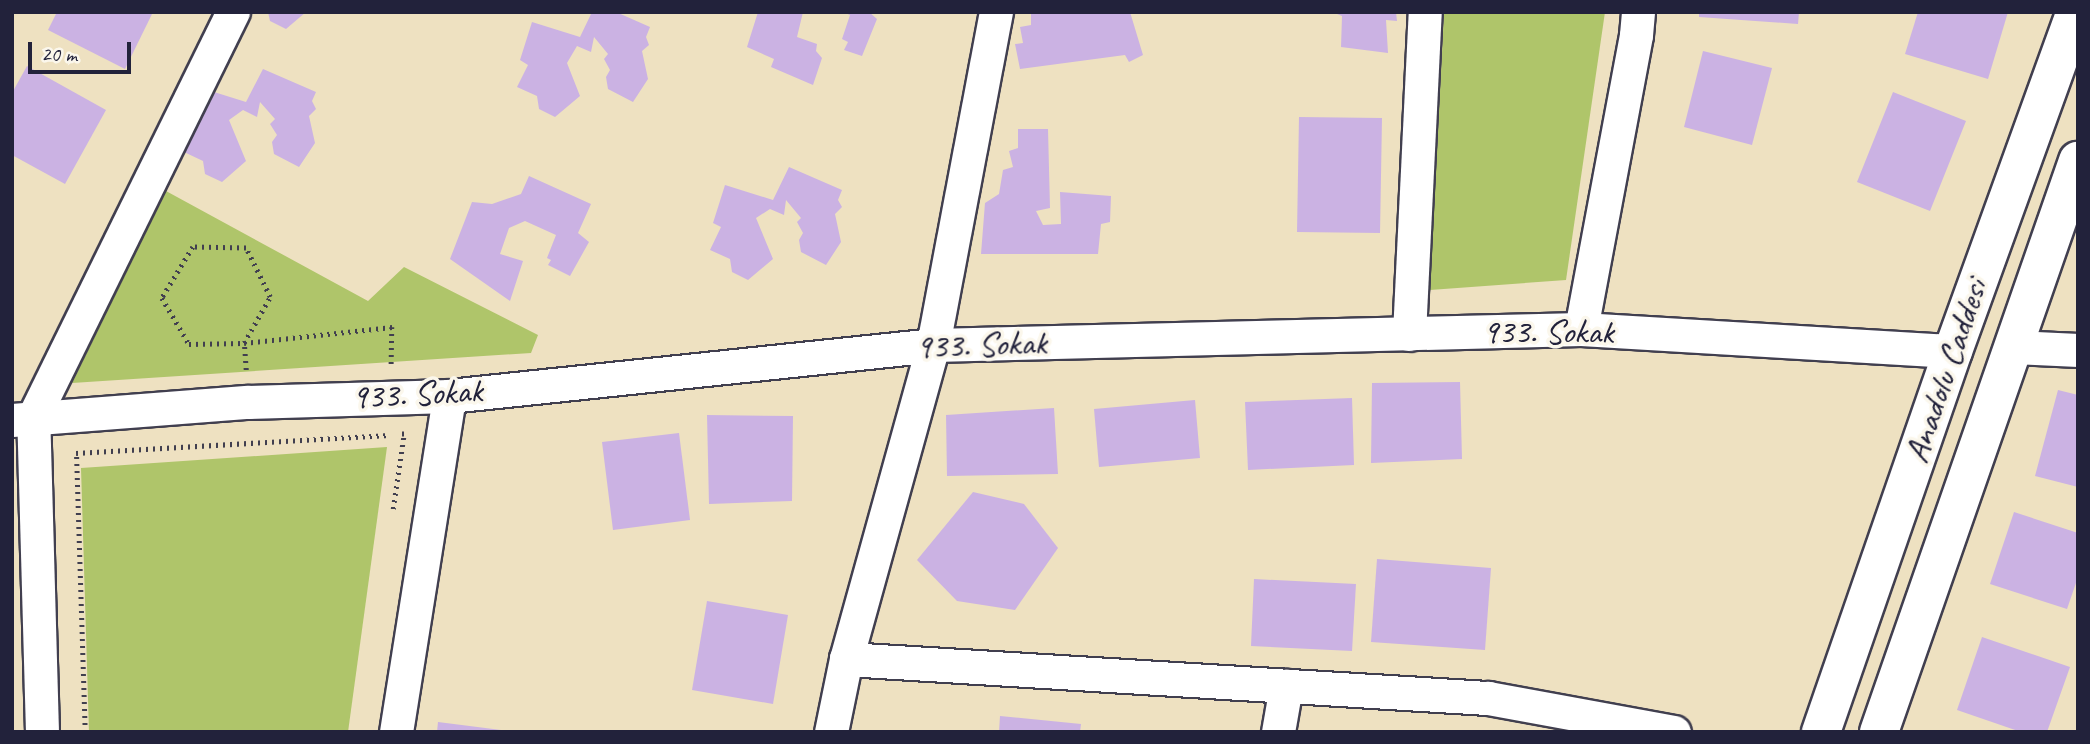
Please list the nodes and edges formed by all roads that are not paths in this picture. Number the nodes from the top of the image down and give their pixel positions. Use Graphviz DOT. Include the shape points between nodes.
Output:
graph roads {
  1 [pos="233,12"];
  2 [pos="996,12"];
  3 [pos="1424,12"];
  4 [pos="1638,12"];
  5 [pos="2076,12"];
  6 [pos="2078,162"];
  7 [pos="1581,329"];
  8 [pos="1409,334"];
  9 [pos="933,345"];
  10 [pos="2014,347"];
  11 [pos="2078,350"];
  12 [pos="1953,351"];
  13 [pos="449,396"];
  14 [pos="23,419"];
  15 [pos="846,659"];
  16 [pos="1286,686"];
  17 [pos="42,732"];
  18 [pos="396,732"];
  19 [pos="831,732"];
  20 [pos="1278,732"];
  21 [pos="1674,732"];
  22 [pos="1821,732"];
  23 [pos="1879,732"];
  1 -- 14 [label="street"];
  2 -- 9 [label="street"];
  3 -- 8 [label="street"];
  4 -- 7 [label="street"];
  5 -- 12 [label="main road, Anadolu Caddesi"];
  6 -- 10 [label="main road, Anadolu Caddesi"];
  7 -- 8 [label="street, 933. Sokak"];
  7 -- 12 [label="street, 933. Sokak"];
  8 -- 9 [label="street, 933. Sokak"];
  9 -- 13 [label="street, 933. Sokak"];
  9 -- 15 [label="street"];
  10 -- 11 [label="street"];
  10 -- 23 [label="main road, Anadolu Caddesi"];
  12 -- 22 [label="main road, Anadolu Caddesi"];
  13 -- 14 [label="street, 933. Sokak" via="248,402"];
  13 -- 18 [label="street"];
  14 -- 17 [label="street"];
  15 -- 16 [label="street"];
  15 -- 19 [label="street"];
  16 -- 20 [label="street"];
  16 -- 21 [label="street" via="1488,698"];
}
